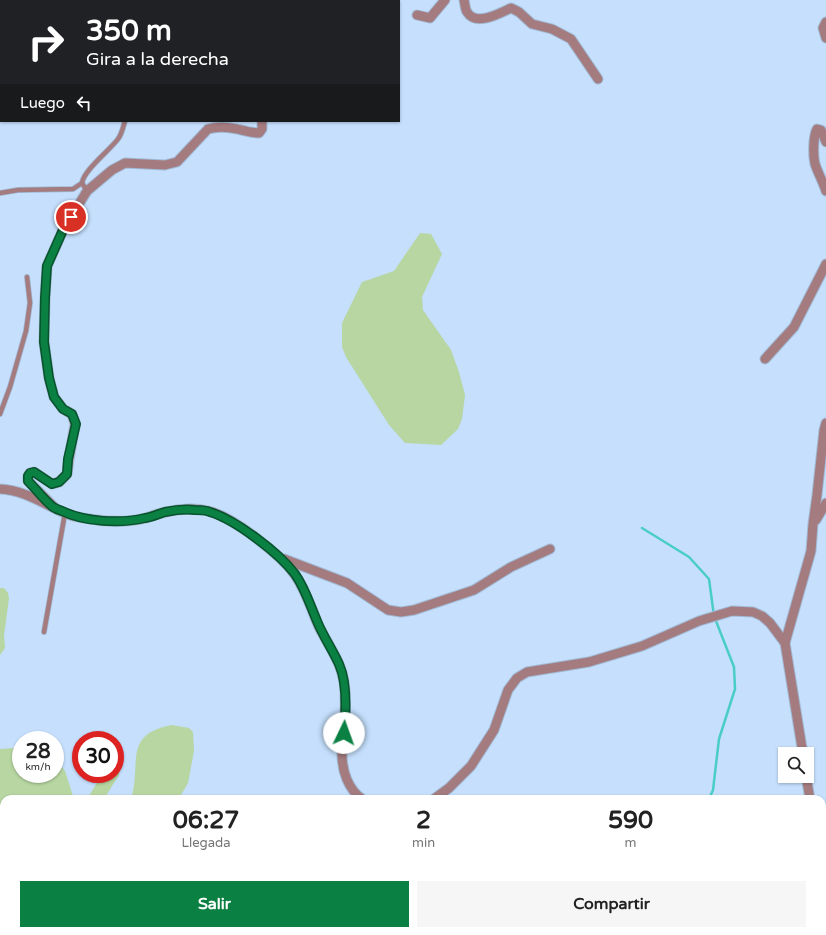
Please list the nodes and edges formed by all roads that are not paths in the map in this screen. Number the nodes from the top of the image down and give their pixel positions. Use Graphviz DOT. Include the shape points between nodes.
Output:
graph roads {
  1 [pos="445,0"];
  2 [pos="464,0"];
  3 [pos="417,15"];
  4 [pos="826,22"];
  5 [pos="826,38"];
  6 [pos="598,79"];
  7 [pos="124,122"];
  8 [pos="262,123"];
  9 [pos="826,142"];
  10 [pos="82,184"];
  11 [pos="826,191"];
  12 [pos="88,192"];
  13 [pos="0,193"];
  14 [pos="826,264"];
  15 [pos="27,277"];
  16 [pos="765,359"];
  17 [pos="0,414"];
  18 [pos="826,424"];
  19 [pos="0,489"];
  20 [pos="826,503"];
  21 [pos="54,507"];
  22 [pos="65,513"];
  23 [pos="813,524"];
  24 [pos="550,549"];
  25 [pos="281,558"];
  26 [pos="44,632"];
  27 [pos="785,643"];
  28 [pos="802,747"];
  29 [pos="807,783"];
  30 [pos="357,795"];
  31 [pos="439,795"];
  32 [pos="809,795"];
  1 -- 3 [label="street" via="430,18"];
  2 -- 6 [label="street" via="466,12 472,18 490,17 511,8 532,24 552,29 571,39"];
  4 -- 5 [label="street" via="823,28"];
  7 -- 10 [label="lane" via="120,138 82,179"];
  8 -- 12 [label="street" via="259,133 216,127 208,129 177,162 165,165 126,163 112,170"];
  9 -- 11 [label="street" via="821,130 817,129 814,140 815,163"];
  10 -- 12 [label="lane"];
  10 -- 13 [label="lane" via="73,189 18,190"];
  12 -- 21 [label="street" via="63,230 47,266 44,342 49,378 54,397 63,409 72,414 76,424 67,474 59,482 52,484 34,472 30,473 28,481"];
  14 -- 16 [label="street" via="794,327"];
  15 -- 17 [label="lane" via="30,303 26,331"];
  18 -- 23 [label="street"];
  19 -- 21 [label="street" via="8,489"];
  20 -- 23 [label="street"];
  21 -- 22 [label="street"];
  22 -- 25 [label="street" via="111,521 134,520 166,512 209,511 254,536"];
  22 -- 26 [label="lane"];
  23 -- 27 [label="street" via="810,551"];
  24 -- 25 [label="street" via="511,567 474,590 401,612 388,610 347,583"];
  25 -- 30 [label="street" via="303,588 340,665 344,682 344,774"];
  27 -- 28 [label="street"];
  27 -- 31 [label="street" via="762,616 753,612 732,611 699,621 642,646 590,662 527,672 517,678 508,690 494,730 471,766"];
  29 -- 32 [label="street"];
}
